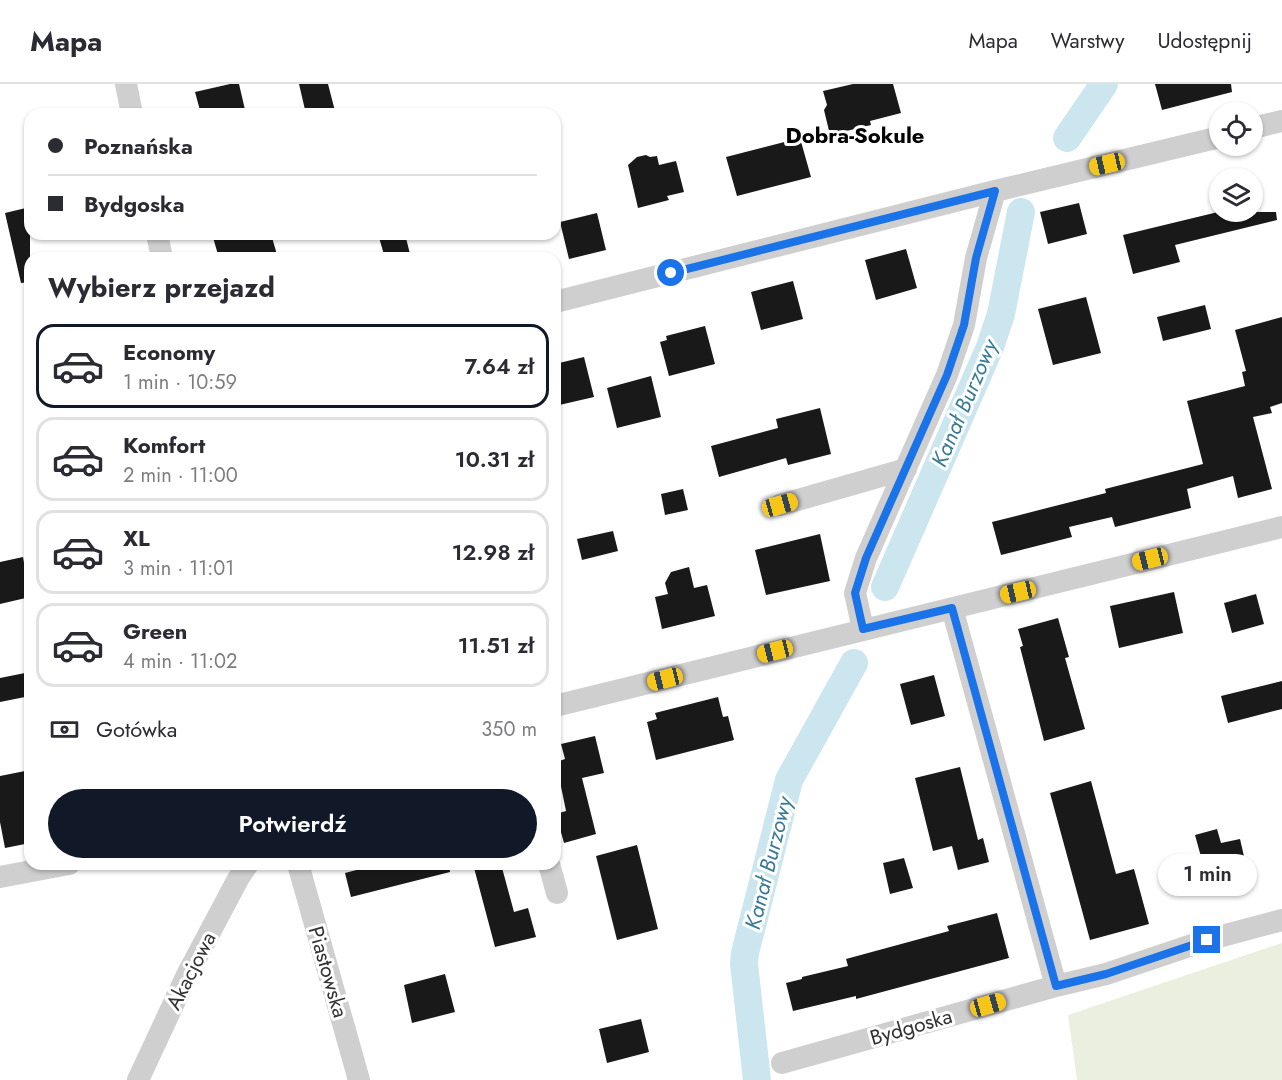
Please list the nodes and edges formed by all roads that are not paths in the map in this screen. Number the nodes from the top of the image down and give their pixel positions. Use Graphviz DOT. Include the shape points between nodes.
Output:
graph roads {
  1 [pos="126,84"];
  2 [pos="131,108"];
  3 [pos="1282,121"];
  4 [pos="1263,125"];
  5 [pos="1209,140"];
  6 [pos="995,191"];
  7 [pos="561,300"];
  8 [pos="906,469"];
  9 [pos="780,505"];
  10 [pos="1282,527"];
  11 [pos="952,608"];
  12 [pos="863,629"];
  13 [pos="561,704"];
  14 [pos="37,870"];
  15 [pos="244,870"];
  16 [pos="300,870"];
  17 [pos="551,870"];
  18 [pos="0,877"];
  19 [pos="557,893"];
  20 [pos="1282,921"];
  21 [pos="1056,986"];
  22 [pos="782,1063"];
  23 [pos="138,1080"];
  24 [pos="359,1080"];
  1 -- 2 [label="street"];
  3 -- 4 [label="street"];
  5 -- 6 [label="street"];
  6 -- 7 [label="street"];
  6 -- 8 [label="street" via="976,258 964,325"];
  8 -- 9 [label="street"];
  8 -- 12 [label="street" via="866,558 855,593"];
  10 -- 11 [label="street"];
  11 -- 12 [label="street"];
  11 -- 21 [label="street"];
  12 -- 13 [label="street"];
  14 -- 18 [label="street"];
  15 -- 23 [label="street, Akacjowa" via="187,975"];
  16 -- 24 [label="street, Piastowska"];
  17 -- 19 [label="street"];
  20 -- 21 [label="street, Bydgoska"];
  21 -- 22 [label="street, Bydgoska"];
}
